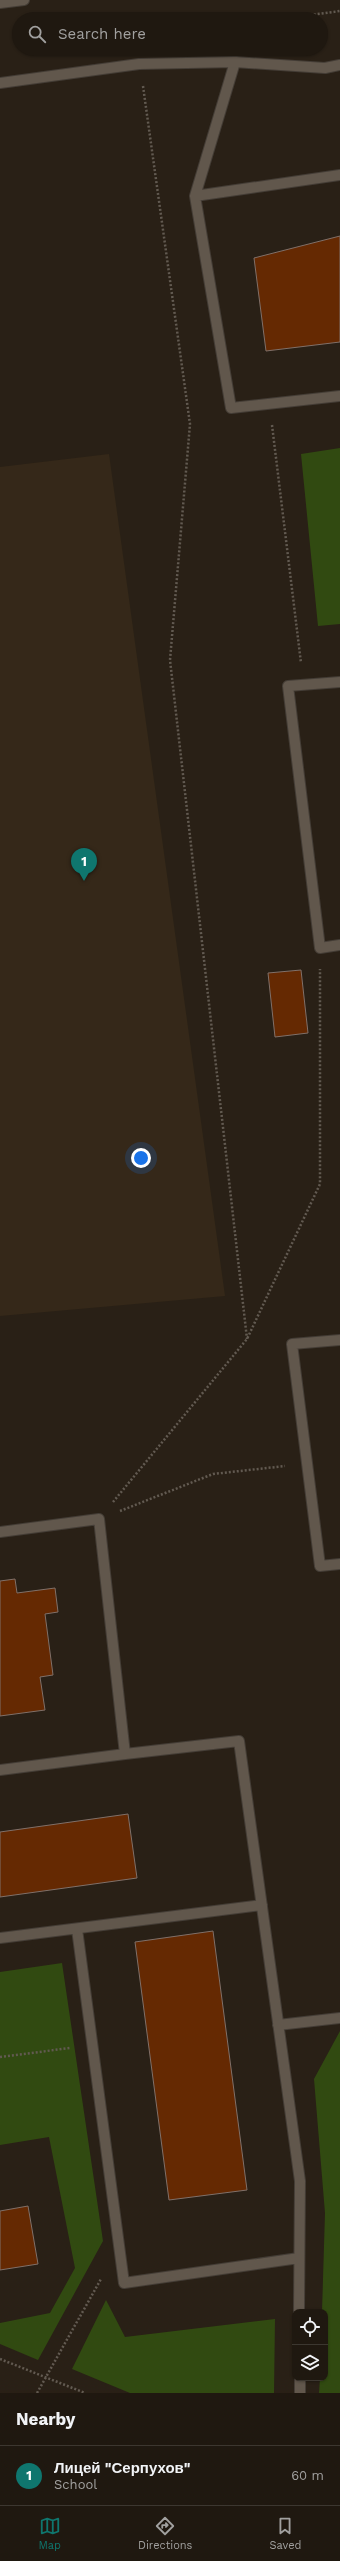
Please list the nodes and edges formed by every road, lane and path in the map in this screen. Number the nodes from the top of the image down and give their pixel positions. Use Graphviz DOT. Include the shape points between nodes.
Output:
graph roads {
  1 [pos="24,0"];
  2 [pos="0,3"];
  3 [pos="340,11"];
  4 [pos="328,13"];
  5 [pos="235,62"];
  6 [pos="139,64"];
  7 [pos="340,65"];
  8 [pos="0,83"];
  9 [pos="340,175"];
  10 [pos="195,196"];
  11 [pos="340,396"];
  12 [pos="269,403"];
  13 [pos="340,682"];
  14 [pos="303,685"];
  15 [pos="340,946"];
  16 [pos="320,948"];
  17 [pos="247,1339"];
  18 [pos="340,1340"];
  19 [pos="307,1463"];
  20 [pos="99,1519"];
  21 [pos="0,1532"];
  22 [pos="340,1564"];
  23 [pos="125,1754"];
  24 [pos="0,1770"];
  25 [pos="262,1905"];
  26 [pos="77,1929"];
  27 [pos="0,1938"];
  28 [pos="340,2018"];
  29 [pos="278,2025"];
  30 [pos="92,2045"];
  31 [pos="0,2057"];
  32 [pos="119,2246"];
  33 [pos="299,2258"];
  34 [pos="299,2309"];
  35 [pos="0,2359"];
  36 [pos="47,2378"];
  37 [pos="300,2381"];
  38 [pos="37,2393"];
  39 [pos="85,2393"];
  40 [pos="300,2393"];
  1 -- 2 [label="street"];
  3 -- 4 [label="path"];
  5 -- 6 [label="street"];
  5 -- 7 [label="street" via="325,68"];
  5 -- 10 [label="street"];
  6 -- 8 [label="street"];
  6 -- 17 [label="path" via="190,424 170,660"];
  9 -- 10 [label="street"];
  10 -- 12 [label="street" via="231,408"];
  11 -- 12 [label="street"];
  12 -- 14 [label="path"];
  13 -- 14 [label="street"];
  14 -- 16 [label="street" via="288,686"];
  15 -- 16 [label="street"];
  16 -- 17 [label="path" via="320,1184"];
  17 -- 20 [label="path"];
  18 -- 19 [label="street" via="292,1344"];
  19 -- 20 [label="path" via="212,1474"];
  19 -- 22 [label="street" via="320,1566"];
  20 -- 21 [label="street"];
  20 -- 23 [label="street"];
  23 -- 24 [label="street"];
  23 -- 25 [label="street" via="239,1741"];
  25 -- 26 [label="street"];
  25 -- 29 [label="street"];
  26 -- 27 [label="street"];
  26 -- 30 [label="street"];
  28 -- 29 [label="street"];
  29 -- 33 [label="street" via="300,2181"];
  30 -- 31 [label="path"];
  30 -- 32 [label="street"];
  32 -- 33 [label="street" via="124,2283"];
  32 -- 36 [label="path"];
  33 -- 34 [label="street"];
  35 -- 36 [label="path"];
  36 -- 38 [label="path"];
  36 -- 39 [label="path"];
  37 -- 40 [label="street"];
}
